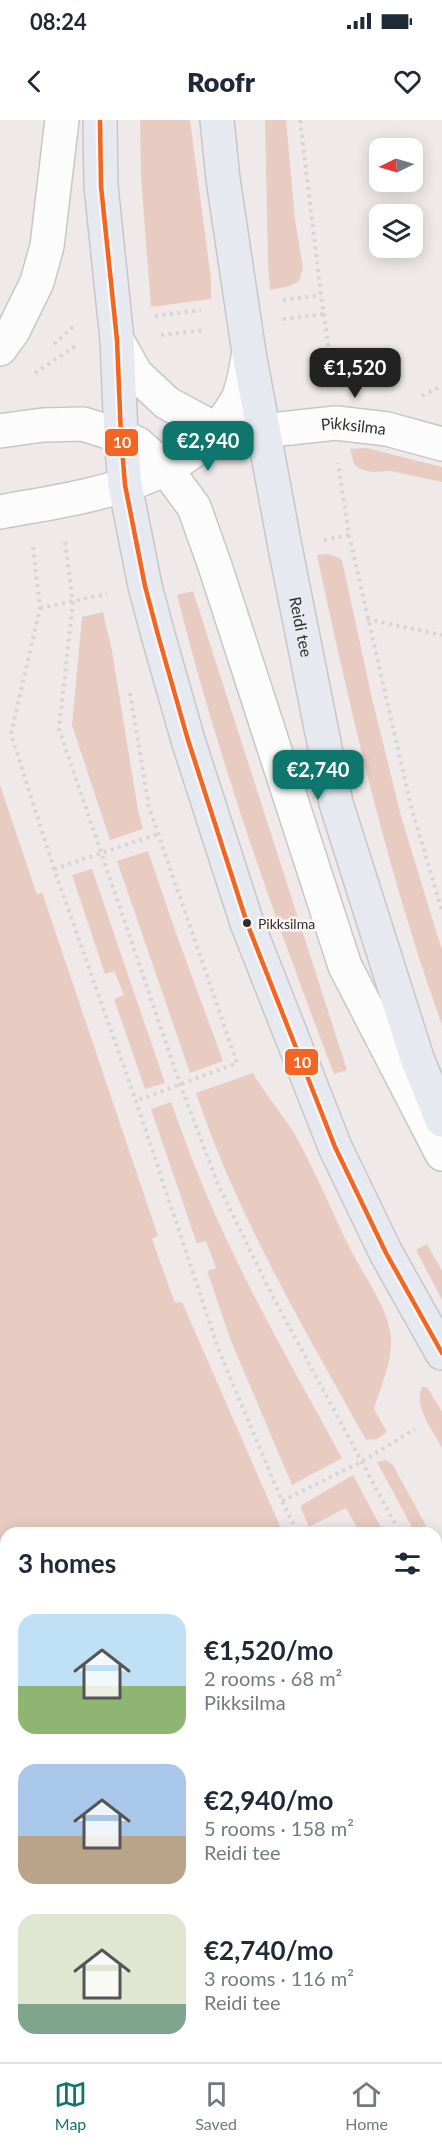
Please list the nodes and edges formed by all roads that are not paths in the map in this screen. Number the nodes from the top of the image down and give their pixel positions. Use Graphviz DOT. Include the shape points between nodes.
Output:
graph roads {
  1 [pos="62,120"];
  2 [pos="100,120"];
  3 [pos="217,120"];
  4 [pos="117,340"];
  5 [pos="0,349"];
  6 [pos="249,352"];
  7 [pos="218,430"];
  8 [pos="0,431"];
  9 [pos="262,431"];
  10 [pos="121,436"];
  11 [pos="442,444"];
  12 [pos="165,469"];
  13 [pos="125,485"];
  14 [pos="0,512"];
  15 [pos="442,1120"];
  16 [pos="442,1154"];
  17 [pos="442,1353"];
  1 -- 5 [label="street" via="37,282"];
  2 -- 4 [label="main road" via="101,186"];
  3 -- 6 [label="main road, Reidi tee"];
  4 -- 7 [label="street" via="136,374 167,403"];
  4 -- 10 [label="main road"];
  6 -- 7 [label="street" via="240,395"];
  6 -- 9 [label="main road, Reidi tee"];
  7 -- 9 [label="street, Pikksilma"];
  7 -- 12 [label="street"];
  8 -- 10 [label="street" via="83,424"];
  9 -- 11 [label="street, Pikksilma" via="336,423 387,429"];
  9 -- 15 [label="main road, Reidi tee" via="336,803 417,1058"];
  10 -- 12 [label="street" via="138,444"];
  10 -- 13 [label="main road"];
  12 -- 13 [label="street"];
  12 -- 16 [label="street" via="194,507 345,966"];
  13 -- 14 [label="street"];
  13 -- 17 [label="main road" via="158,635 247,923 335,1147 386,1253"];
}
